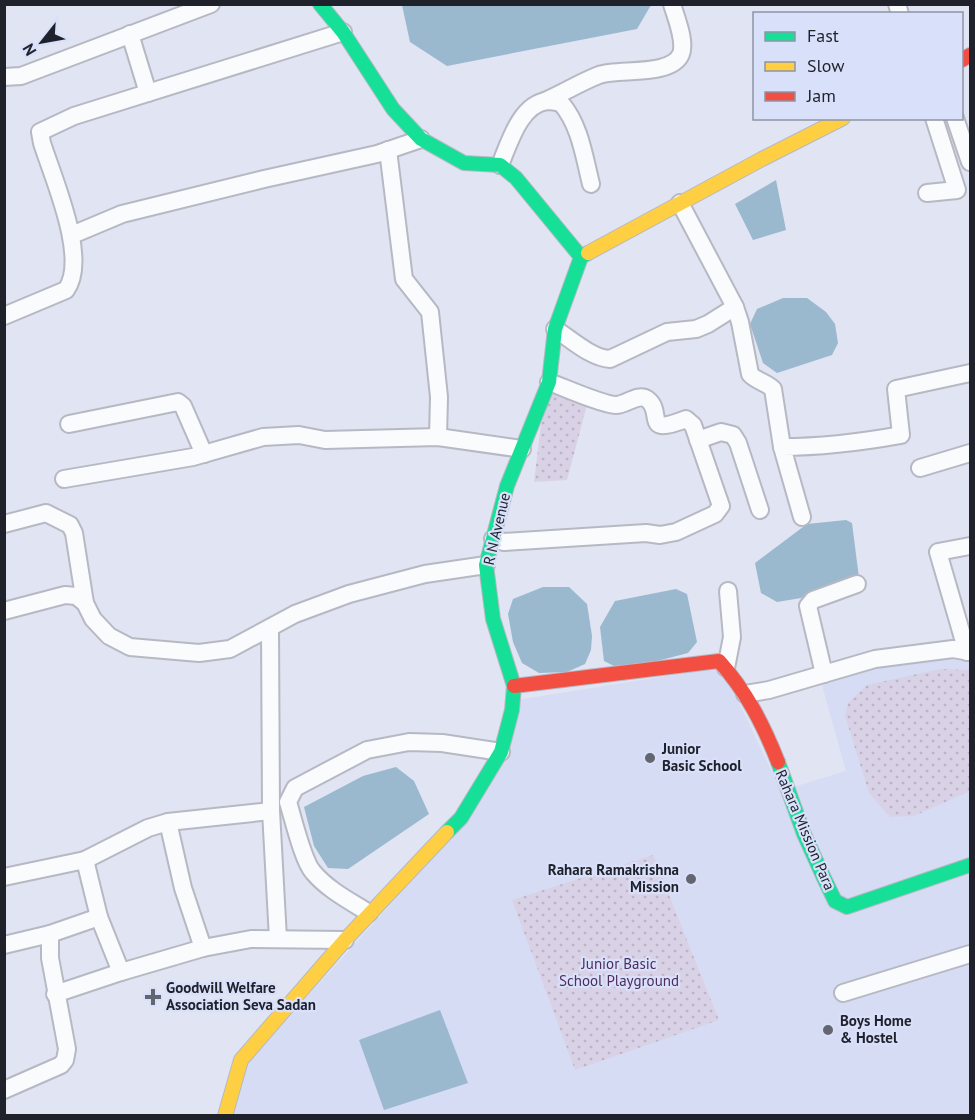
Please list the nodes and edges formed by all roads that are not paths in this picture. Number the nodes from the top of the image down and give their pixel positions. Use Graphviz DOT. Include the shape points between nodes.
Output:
graph roads {
  1 [pos="211,4"];
  2 [pos="672,4"];
  3 [pos="326,8"];
  4 [pos="343,32"];
  5 [pos="130,34"];
  6 [pos="4,77"];
  7 [pos="148,93"];
  8 [pos="545,101"];
  9 [pos="839,120"];
  10 [pos="935,120"];
  11 [pos="956,120"];
  12 [pos="421,139"];
  13 [pos="388,150"];
  14 [pos="970,162"];
  15 [pos="500,165"];
  16 [pos="591,184"];
  17 [pos="927,193"];
  18 [pos="680,203"];
  19 [pos="72,235"];
  20 [pos="581,257"];
  21 [pos="735,307"];
  22 [pos="4,316"];
  23 [pos="555,329"];
  24 [pos="970,373"];
  25 [pos="549,382"];
  26 [pos="69,424"];
  27 [pos="438,437"];
  28 [pos="698,440"];
  29 [pos="782,447"];
  30 [pos="522,449"];
  31 [pos="970,453"];
  32 [pos="204,454"];
  33 [pos="920,468"];
  34 [pos="64,479"];
  35 [pos="760,510"];
  36 [pos="801,517"];
  37 [pos="4,525"];
  38 [pos="493,539"];
  39 [pos="970,546"];
  40 [pos="486,564"];
  41 [pos="857,584"];
  42 [pos="728,591"];
  43 [pos="85,603"];
  44 [pos="4,612"];
  45 [pos="270,628"];
  46 [pos="969,652"];
  47 [pos="726,668"];
  48 [pos="824,674"];
  49 [pos="514,686"];
  50 [pos="745,694"];
  51 [pos="501,752"];
  52 [pos="271,811"];
  53 [pos="168,822"];
  54 [pos="85,860"];
  55 [pos="970,865"];
  56 [pos="4,877"];
  57 [pos="369,914"];
  58 [pos="99,917"];
  59 [pos="50,934"];
  60 [pos="278,939"];
  61 [pos="345,940"];
  62 [pos="4,945"];
  63 [pos="203,948"];
  64 [pos="970,954"];
  65 [pos="121,972"];
  66 [pos="843,993"];
  67 [pos="55,994"];
  68 [pos="6,1086"];
  69 [pos="225,1116"];
  1 -- 5 [label="street"];
  2 -- 8 [label="street" via="682,41 675,62 651,70 601,74"];
  3 -- 4 [label="main road"];
  4 -- 7 [label="street"];
  4 -- 12 [label="main road" via="393,109"];
  5 -- 6 [label="street" via="21,76"];
  5 -- 7 [label="street"];
  7 -- 19 [label="street" via="74,116 40,132"];
  8 -- 15 [label="street" via="521,119"];
  8 -- 16 [label="street" via="561,103 570,113"];
  9 -- 18 [label="main road"];
  10 -- 17 [label="street" via="957,190"];
  11 -- 14 [label="street"];
  12 -- 13 [label="street"];
  12 -- 15 [label="main road" via="464,163"];
  13 -- 19 [label="street" via="122,214"];
  13 -- 27 [label="street" via="404,279 430,312 439,397"];
  15 -- 20 [label="main road" via="516,178"];
  18 -- 20 [label="main road"];
  18 -- 21 [label="street"];
  19 -- 22 [label="street" via="74,272 66,290"];
  20 -- 23 [label="main road, R N Avenue"];
  21 -- 23 [label="street" via="696,329 667,332 610,359 603,359"];
  21 -- 29 [label="street" via="750,374 773,389"];
  23 -- 25 [label="main road, R N Avenue"];
  24 -- 29 [label="street" via="896,390 901,435"];
  25 -- 28 [label="street" via="612,405 639,397 647,399 661,425 667,427 686,419 693,425"];
  25 -- 30 [label="main road, R N Avenue"];
  26 -- 32 [label="street" via="178,402"];
  27 -- 30 [label="street"];
  27 -- 32 [label="street" via="263,437"];
  28 -- 35 [label="street" via="721,432 733,435"];
  28 -- 38 [label="street" via="720,506 715,514 660,535 504,542"];
  29 -- 36 [label="street"];
  30 -- 38 [label="main road, R N Avenue"];
  31 -- 33 [label="street"];
  32 -- 34 [label="street"];
  37 -- 43 [label="street" via="46,513 70,525"];
  38 -- 40 [label="main road, R N Avenue"];
  39 -- 46 [label="street" via="938,552"];
  40 -- 45 [label="street" via="425,574 349,594"];
  40 -- 49 [label="main road, R N Avenue" via="493,619"];
  41 -- 48 [label="street" via="813,600 808,606"];
  42 -- 47 [label="street" via="732,637"];
  43 -- 44 [label="street" via="76,596 65,595"];
  43 -- 45 [label="street" via="109,636 130,648 199,653 230,649"];
  45 -- 52 [label="street"];
  46 -- 48 [label="street" via="953,649 875,659"];
  47 -- 49 [label="main road" via="719,661"];
  47 -- 50 [label="main road, Rahara Mission Para"];
  48 -- 50 [label="street"];
  49 -- 51 [label="main road, R N Avenue"];
  50 -- 55 [label="main road, Rahara Mission Para" via="761,720 804,835 835,901 847,907"];
  51 -- 57 [label="main road, R N Avenue" via="461,818"];
  51 -- 57 [label="street" via="409,742 367,750 295,788 288,802 311,871"];
  52 -- 53 [label="street"];
  52 -- 60 [label="street"];
  53 -- 54 [label="street"];
  53 -- 63 [label="street" via="183,888"];
  54 -- 56 [label="street"];
  54 -- 58 [label="street"];
  57 -- 61 [label="main road, R N Avenue"];
  58 -- 59 [label="street"];
  58 -- 65 [label="street"];
  59 -- 62 [label="street"];
  59 -- 67 [label="street"];
  60 -- 61 [label="street"];
  60 -- 63 [label="street" via="250,939"];
  61 -- 69 [label="main road, R N Avenue" via="241,1060"];
  63 -- 65 [label="street"];
  64 -- 66 [label="street"];
  65 -- 67 [label="street"];
  67 -- 68 [label="street" via="67,1049 65,1060"];
}
